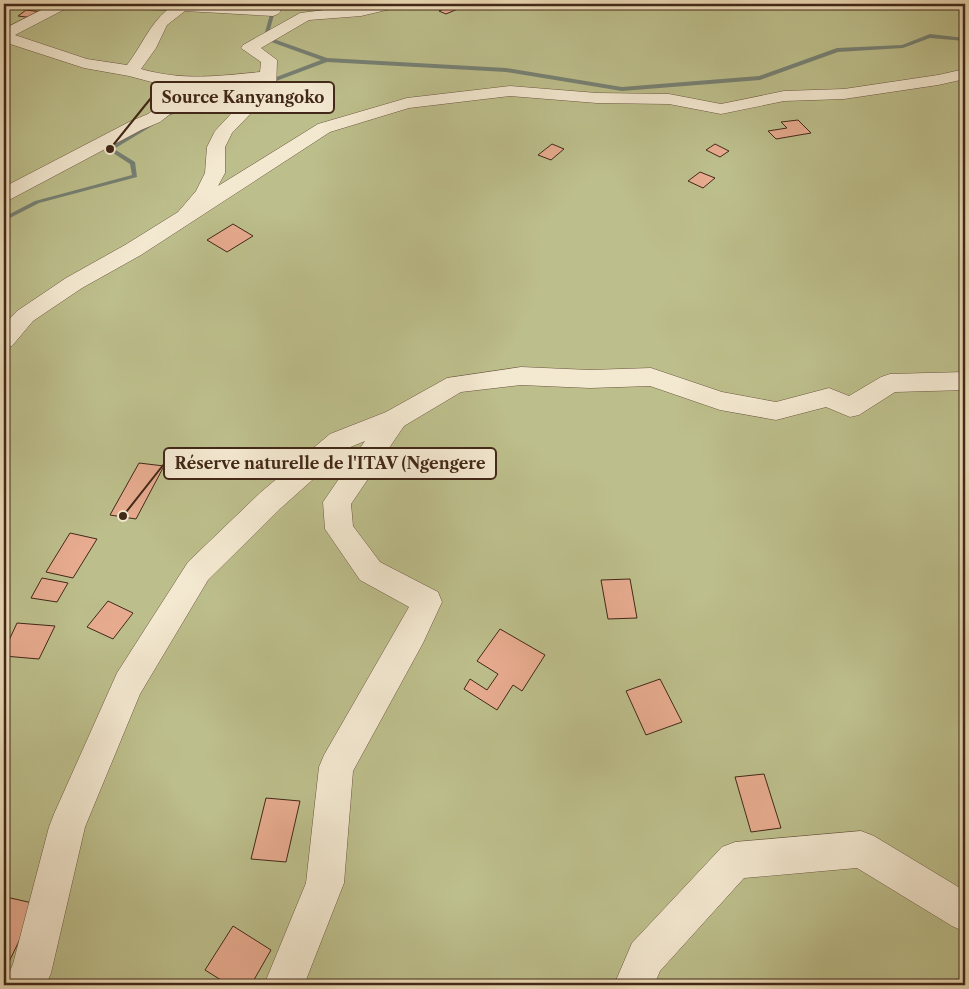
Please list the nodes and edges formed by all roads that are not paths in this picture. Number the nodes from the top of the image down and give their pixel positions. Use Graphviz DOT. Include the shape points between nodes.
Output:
graph roads {
  1 [pos="64,4"];
  2 [pos="130,4"];
  3 [pos="394,4"];
  4 [pos="182,6"];
  5 [pos="273,11"];
  6 [pos="4,36"];
  7 [pos="131,71"];
  8 [pos="965,74"];
  9 [pos="199,83"];
  10 [pos="267,84"];
  11 [pos="4,195"];
  12 [pos="185,216"];
  13 [pos="4,340"];
  14 [pos="964,382"];
  15 [pos="395,419"];
  16 [pos="965,913"];
  17 [pos="23,985"];
  18 [pos="284,985"];
  19 [pos="634,985"];
  1 -- 6 [label="street"];
  2 -- 4 [label="street"];
  3 -- 10 [label="street" via="361,11 305,16 249,48 269,60"];
  4 -- 5 [label="street"];
  4 -- 7 [label="street" via="161,23"];
  6 -- 7 [label="street" via="84,63"];
  7 -- 9 [label="street" via="159,79"];
  8 -- 12 [label="street" via="844,94 784,96 722,109 669,99 597,98 510,91 407,103 324,128"];
  9 -- 10 [label="street"];
  9 -- 11 [label="street" via="154,118"];
  10 -- 12 [label="street" via="224,131 216,147 215,173 205,193"];
  12 -- 13 [label="street" via="25,316"];
  14 -- 15 [label="street" via="890,383 850,408 829,397 776,411 720,400 651,377 590,380 521,376 456,384"];
  15 -- 17 [label="street" via="339,441 198,571 128,684 74,810 31,973"];
  15 -- 18 [label="street" via="336,502 339,529 370,571 427,602 336,767 325,883"];
  16 -- 19 [label="street" via="861,850 735,860 646,957"];
}
